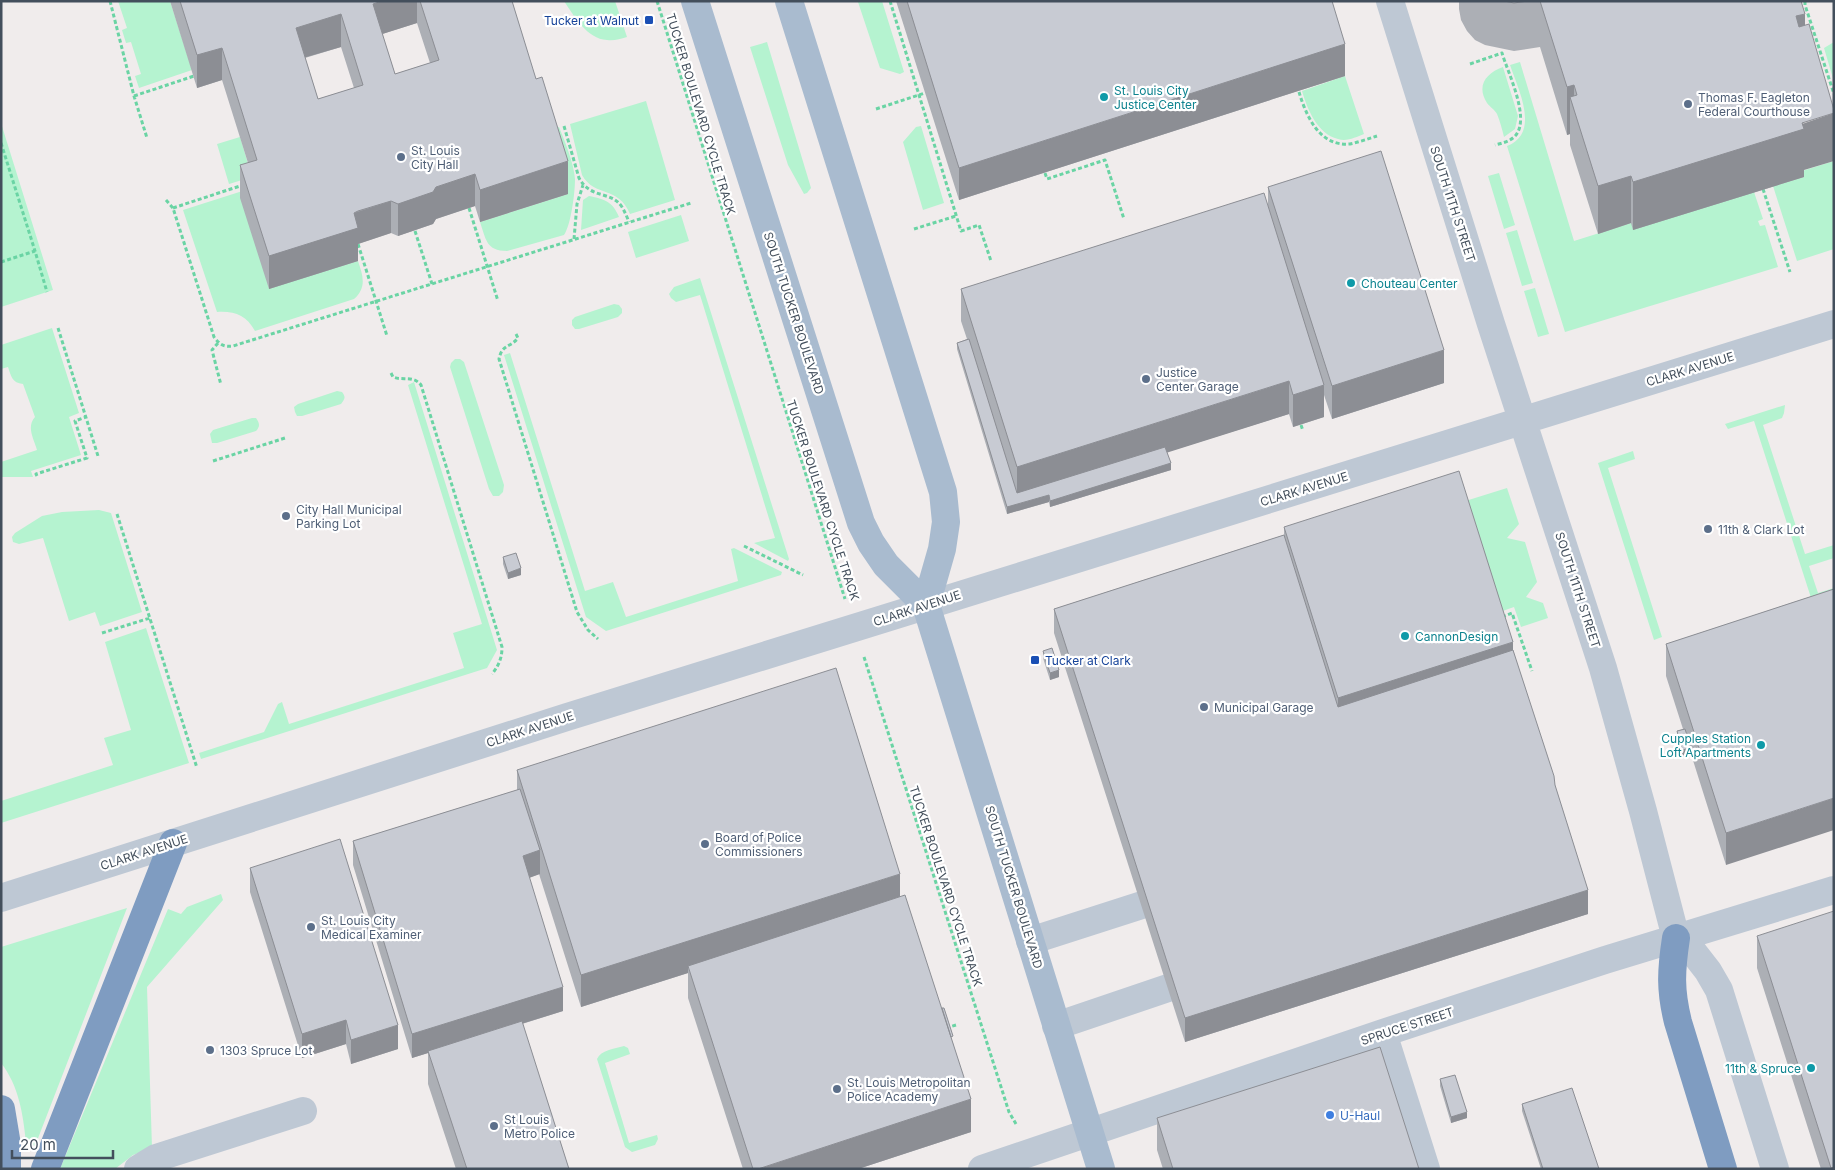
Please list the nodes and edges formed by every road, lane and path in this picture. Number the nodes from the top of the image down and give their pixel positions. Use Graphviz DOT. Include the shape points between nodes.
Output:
graph roads {
  1 [pos="110,1"];
  2 [pos="657,1"];
  3 [pos="695,1"];
  4 [pos="790,1"];
  5 [pos="890,1"];
  6 [pos="1390,1"];
  7 [pos="1806,1"];
  8 [pos="1470,64"];
  9 [pos="194,76"];
  10 [pos="1299,92"];
  11 [pos="1833,92"];
  12 [pos="925,93"];
  13 [pos="919,94"];
  14 [pos="134,96"];
  15 [pos="876,109"];
  16 [pos="564,126"];
  17 [pos="1377,136"];
  18 [pos="147,138"];
  19 [pos="1,143"];
  20 [pos="1495,145"];
  21 [pos="1045,173"];
  22 [pos="244,185"];
  23 [pos="583,185"];
  24 [pos="1763,189"];
  25 [pos="166,200"];
  26 [pos="691,203"];
  27 [pos="173,208"];
  28 [pos="469,208"];
  29 [pos="956,216"];
  30 [pos="1124,219"];
  31 [pos="629,222"];
  32 [pos="914,229"];
  33 [pos="415,230"];
  34 [pos="574,239"];
  35 [pos="358,244"];
  36 [pos="35,251"];
  37 [pos="1,262"];
  38 [pos="992,262"];
  39 [pos="488,266"];
  40 [pos="1790,272"];
  41 [pos="432,284"];
  42 [pos="48,292"];
  43 [pos="376,301"];
  44 [pos="498,301"];
  45 [pos="1834,324"];
  46 [pos="58,328"];
  47 [pos="516,334"];
  48 [pos="387,336"];
  49 [pos="218,343"];
  50 [pos="391,373"];
  51 [pos="221,385"];
  52 [pos="86,417"];
  53 [pos="1523,421"];
  54 [pos="1301,425"];
  55 [pos="1303,432"];
  56 [pos="285,438"];
  57 [pos="98,456"];
  58 [pos="213,461"];
  59 [pos="37,476"];
  60 [pos="117,514"];
  61 [pos="744,546"];
  62 [pos="803,575"];
  63 [pos="926,605"];
  64 [pos="150,618"];
  65 [pos="1504,625"];
  66 [pos="854,628"];
  67 [pos="102,633"];
  68 [pos="598,638"];
  69 [pos="1532,671"];
  70 [pos="492,674"];
  71 [pos="197,768"];
  72 [pos="173,843"];
  73 [pos="1834,890"];
  74 [pos="1,898"];
  75 [pos="1142,905"];
  76 [pos="1676,938"];
  77 [pos="1030,941"];
  78 [pos="1168,988"];
  79 [pos="956,1026"];
  80 [pos="1056,1026"];
  81 [pos="943,1029"];
  82 [pos="1383,1033"];
  83 [pos="1,1109"];
  84 [pos="303,1110"];
  85 [pos="1090,1134"];
  86 [pos="1033,1152"];
  87 [pos="7,1169"];
  88 [pos="45,1169"];
  89 [pos="138,1169"];
  90 [pos="982,1169"];
  91 [pos="1101,1169"];
  92 [pos="1426,1169"];
  93 [pos="1723,1169"];
  94 [pos="1775,1169"];
  1 -- 14 [label="path"];
  2 -- 66 [label="path, TUCKER BOULEVARD CYCLE TRACK"];
  3 -- 63 [label="main road, SOUTH TUCKER BOULEVARD" via="861,523 886,565"];
  4 -- 63 [label="main road" via="943,492 946,522 942,549"];
  5 -- 13 [label="path"];
  6 -- 53 [label="street, SOUTH 11TH STREET"];
  7 -- 11 [label="path"];
  8 -- 20 [label="path" via="1503,51 1522,119 1515,136"];
  9 -- 14 [label="path"];
  10 -- 17 [label="path" via="1313,125 1331,141 1350,144"];
  12 -- 13 [label="path"];
  13 -- 15 [label="path"];
  13 -- 29 [label="path"];
  14 -- 18 [label="path"];
  16 -- 23 [label="path"];
  19 -- 36 [label="path"];
  21 -- 30 [label="path" via="1046,178 1105,160"];
  22 -- 27 [label="path"];
  23 -- 31 [label="path" via="616,201"];
  23 -- 34 [label="path" via="577,204"];
  24 -- 40 [label="path"];
  25 -- 27 [label="path"];
  26 -- 31 [label="path"];
  27 -- 49 [label="path"];
  28 -- 39 [label="path"];
  29 -- 32 [label="path"];
  29 -- 38 [label="path" via="961,231 979,225"];
  31 -- 34 [label="path"];
  33 -- 41 [label="path"];
  34 -- 39 [label="path"];
  35 -- 43 [label="path"];
  36 -- 37 [label="path"];
  36 -- 42 [label="path"];
  39 -- 41 [label="path"];
  39 -- 44 [label="path"];
  41 -- 43 [label="path"];
  43 -- 48 [label="path"];
  43 -- 49 [label="path" via="233,346 224,347"];
  45 -- 53 [label="street, CLARK AVENUE"];
  46 -- 52 [label="path"];
  47 -- 68 [label="path" via="518,338 500,351 499,359 577,612 588,630"];
  49 -- 51 [label="path" via="212,350"];
  50 -- 70 [label="path" via="393,377 417,380 420,384 502,647 502,656"];
  52 -- 57 [label="path"];
  52 -- 59 [label="path" via="75,421 86,458"];
  53 -- 63 [label="street, CLARK AVENUE"];
  53 -- 76 [label="street, SOUTH 11TH STREET" via="1603,668"];
  54 -- 55 [label="path"];
  56 -- 58 [label="path"];
  60 -- 64 [label="path"];
  61 -- 62 [label="path"];
  63 -- 66 [label="street, CLARK AVENUE"];
  63 -- 77 [label="main road, SOUTH TUCKER BOULEVARD"];
  64 -- 67 [label="path"];
  64 -- 71 [label="path"];
  65 -- 69 [label="path" via="1501,617 1512,614"];
  66 -- 72 [label="street, CLARK AVENUE"];
  66 -- 86 [label="path, TUCKER BOULEVARD CYCLE TRACK" via="1009,1112"];
  72 -- 74 [label="street, CLARK AVENUE"];
  72 -- 88 [label="highway"];
  73 -- 76 [label="street, SPRUCE STREET"];
  75 -- 77 [label="street"];
  76 -- 82 [label="street, SPRUCE STREET"];
  76 -- 93 [label="highway" via="1671,971 1673,1002"];
  76 -- 94 [label="street" via="1694,953 1718,990"];
  77 -- 80 [label="main road, SOUTH TUCKER BOULEVARD"];
  78 -- 80 [label="street"];
  79 -- 81 [label="path"];
  80 -- 85 [label="main road, SOUTH TUCKER BOULEVARD"];
  82 -- 85 [label="street, SPRUCE STREET"];
  82 -- 92 [label="street"];
  83 -- 87 [label="highway"];
  84 -- 89 [label="street" via="156,1158"];
  85 -- 86 [label="street, SPRUCE STREET"];
  85 -- 91 [label="main road, SOUTH TUCKER BOULEVARD"];
  86 -- 90 [label="street, SPRUCE STREET"];
}
